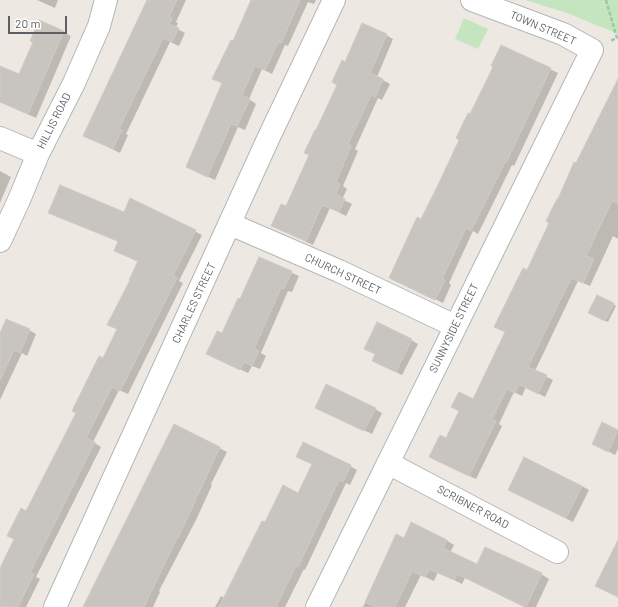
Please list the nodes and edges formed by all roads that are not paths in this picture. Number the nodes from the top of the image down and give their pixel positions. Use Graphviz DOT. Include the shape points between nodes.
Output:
graph roads {
  1 [pos="106,0"];
  2 [pos="334,0"];
  3 [pos="472,0"];
  4 [pos="592,50"];
  5 [pos="0,138"];
  6 [pos="38,154"];
  7 [pos="230,224"];
  8 [pos="0,241"];
  9 [pos="455,326"];
  10 [pos="388,463"];
  11 [pos="557,552"];
  12 [pos="55,607"];
  13 [pos="317,607"];
  1 -- 6 [label="street, HILLIS ROAD" via="96,33 74,83"];
  2 -- 7 [label="street, CHARLES STREET"];
  3 -- 4 [label="street, TOWN STREET" via="562,34"];
  4 -- 9 [label="street, SUNNYSIDE STREET"];
  5 -- 6 [label="street"];
  6 -- 8 [label="street, HILLIS ROAD"];
  7 -- 9 [label="street, CHURCH STREET" via="339,271"];
  7 -- 12 [label="street, CHARLES STREET"];
  9 -- 10 [label="street, SUNNYSIDE STREET"];
  10 -- 11 [label="street, SCRIBNER ROAD"];
  10 -- 13 [label="street, SUNNYSIDE STREET"];
}
